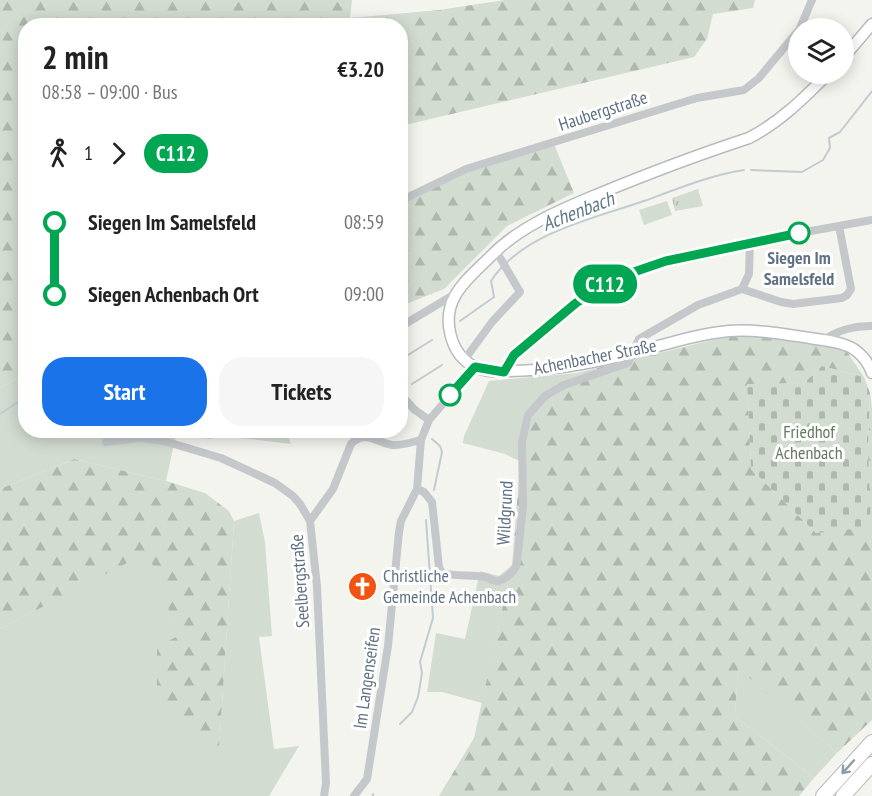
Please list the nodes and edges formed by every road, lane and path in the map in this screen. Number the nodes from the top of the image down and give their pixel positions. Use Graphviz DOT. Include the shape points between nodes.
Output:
graph roads {
  1 [pos="812,0"];
  2 [pos="804,18"];
  3 [pos="871,26"];
  4 [pos="788,43"];
  5 [pos="854,45"];
  6 [pos="817,84"];
  7 [pos="408,197"];
  8 [pos="872,220"];
  9 [pos="838,226"];
  10 [pos="750,242"];
  11 [pos="496,251"];
  12 [pos="742,289"];
  13 [pos="455,294"];
  14 [pos="408,322"];
  15 [pos="872,326"];
  16 [pos="823,340"];
  17 [pos="634,353"];
  18 [pos="465,359"];
  19 [pos="475,367"];
  20 [pos="504,372"];
  21 [pos="872,373"];
  22 [pos="408,403"];
  23 [pos="429,420"];
  24 [pos="356,438"];
  25 [pos="375,438"];
  26 [pos="421,440"];
  27 [pos="106,442"];
  28 [pos="417,489"];
  29 [pos="310,521"];
  30 [pos="872,742"];
  31 [pos="872,764"];
  32 [pos="324,796"];
  33 [pos="354,796"];
  34 [pos="823,796"];
  35 [pos="843,796"];
  1 -- 2 [label="street, Haubergstraße"];
  3 -- 5 [label="main road"];
  4 -- 7 [label="street, Haubergstraße" via="744,90 697,98 466,169"];
  6 -- 11 [label="main road" via="762,131 565,208"];
  8 -- 9 [label="street"];
  9 -- 10 [label="street"];
  9 -- 12 [label="street" via="851,289 842,298 792,304"];
  10 -- 12 [label="street" via="749,274"];
  10 -- 20 [label="street" via="666,261 607,283 576,303 514,355"];
  11 -- 13 [label="main road"];
  11 -- 18 [label="street" via="520,292"];
  12 -- 17 [label="street" via="698,305 639,339"];
  13 -- 14 [label="street"];
  13 -- 18 [label="main road, Achenbacher Straße" via="449,332"];
  15 -- 16 [label="street" via="853,326"];
  16 -- 17 [label="main road, Achenbacher Straße" via="730,331"];
  16 -- 21 [label="main road, Achenbacher Straße" via="860,353"];
  17 -- 20 [label="main road, Achenbacher Straße"];
  17 -- 28 [label="street, Wildgrund" via="628,363 564,385 545,396 528,416 522,442 519,552 516,568 507,576 494,580 442,573 432,502"];
  18 -- 19 [label="main road, Achenbacher Straße"];
  19 -- 20 [label="main road, Achenbacher Straße"];
  19 -- 23 [label="street, Im Langenseifen"];
  22 -- 23 [label="street"];
  23 -- 26 [label="street, Im Langenseifen"];
  24 -- 29 [label="street" via="333,489"];
  25 -- 26 [label="street" via="394,445"];
  26 -- 28 [label="street, Im Langenseifen"];
  27 -- 29 [label="street, Seelbergstraße" via="140,438 164,441 221,458 285,490"];
  28 -- 33 [label="street, Im Langenseifen" via="399,532 388,646 367,779"];
  29 -- 32 [label="street, Seelbergstraße" via="317,586"];
  30 -- 34 [label="highway, one-way"];
  31 -- 35 [label="highway"];
}
